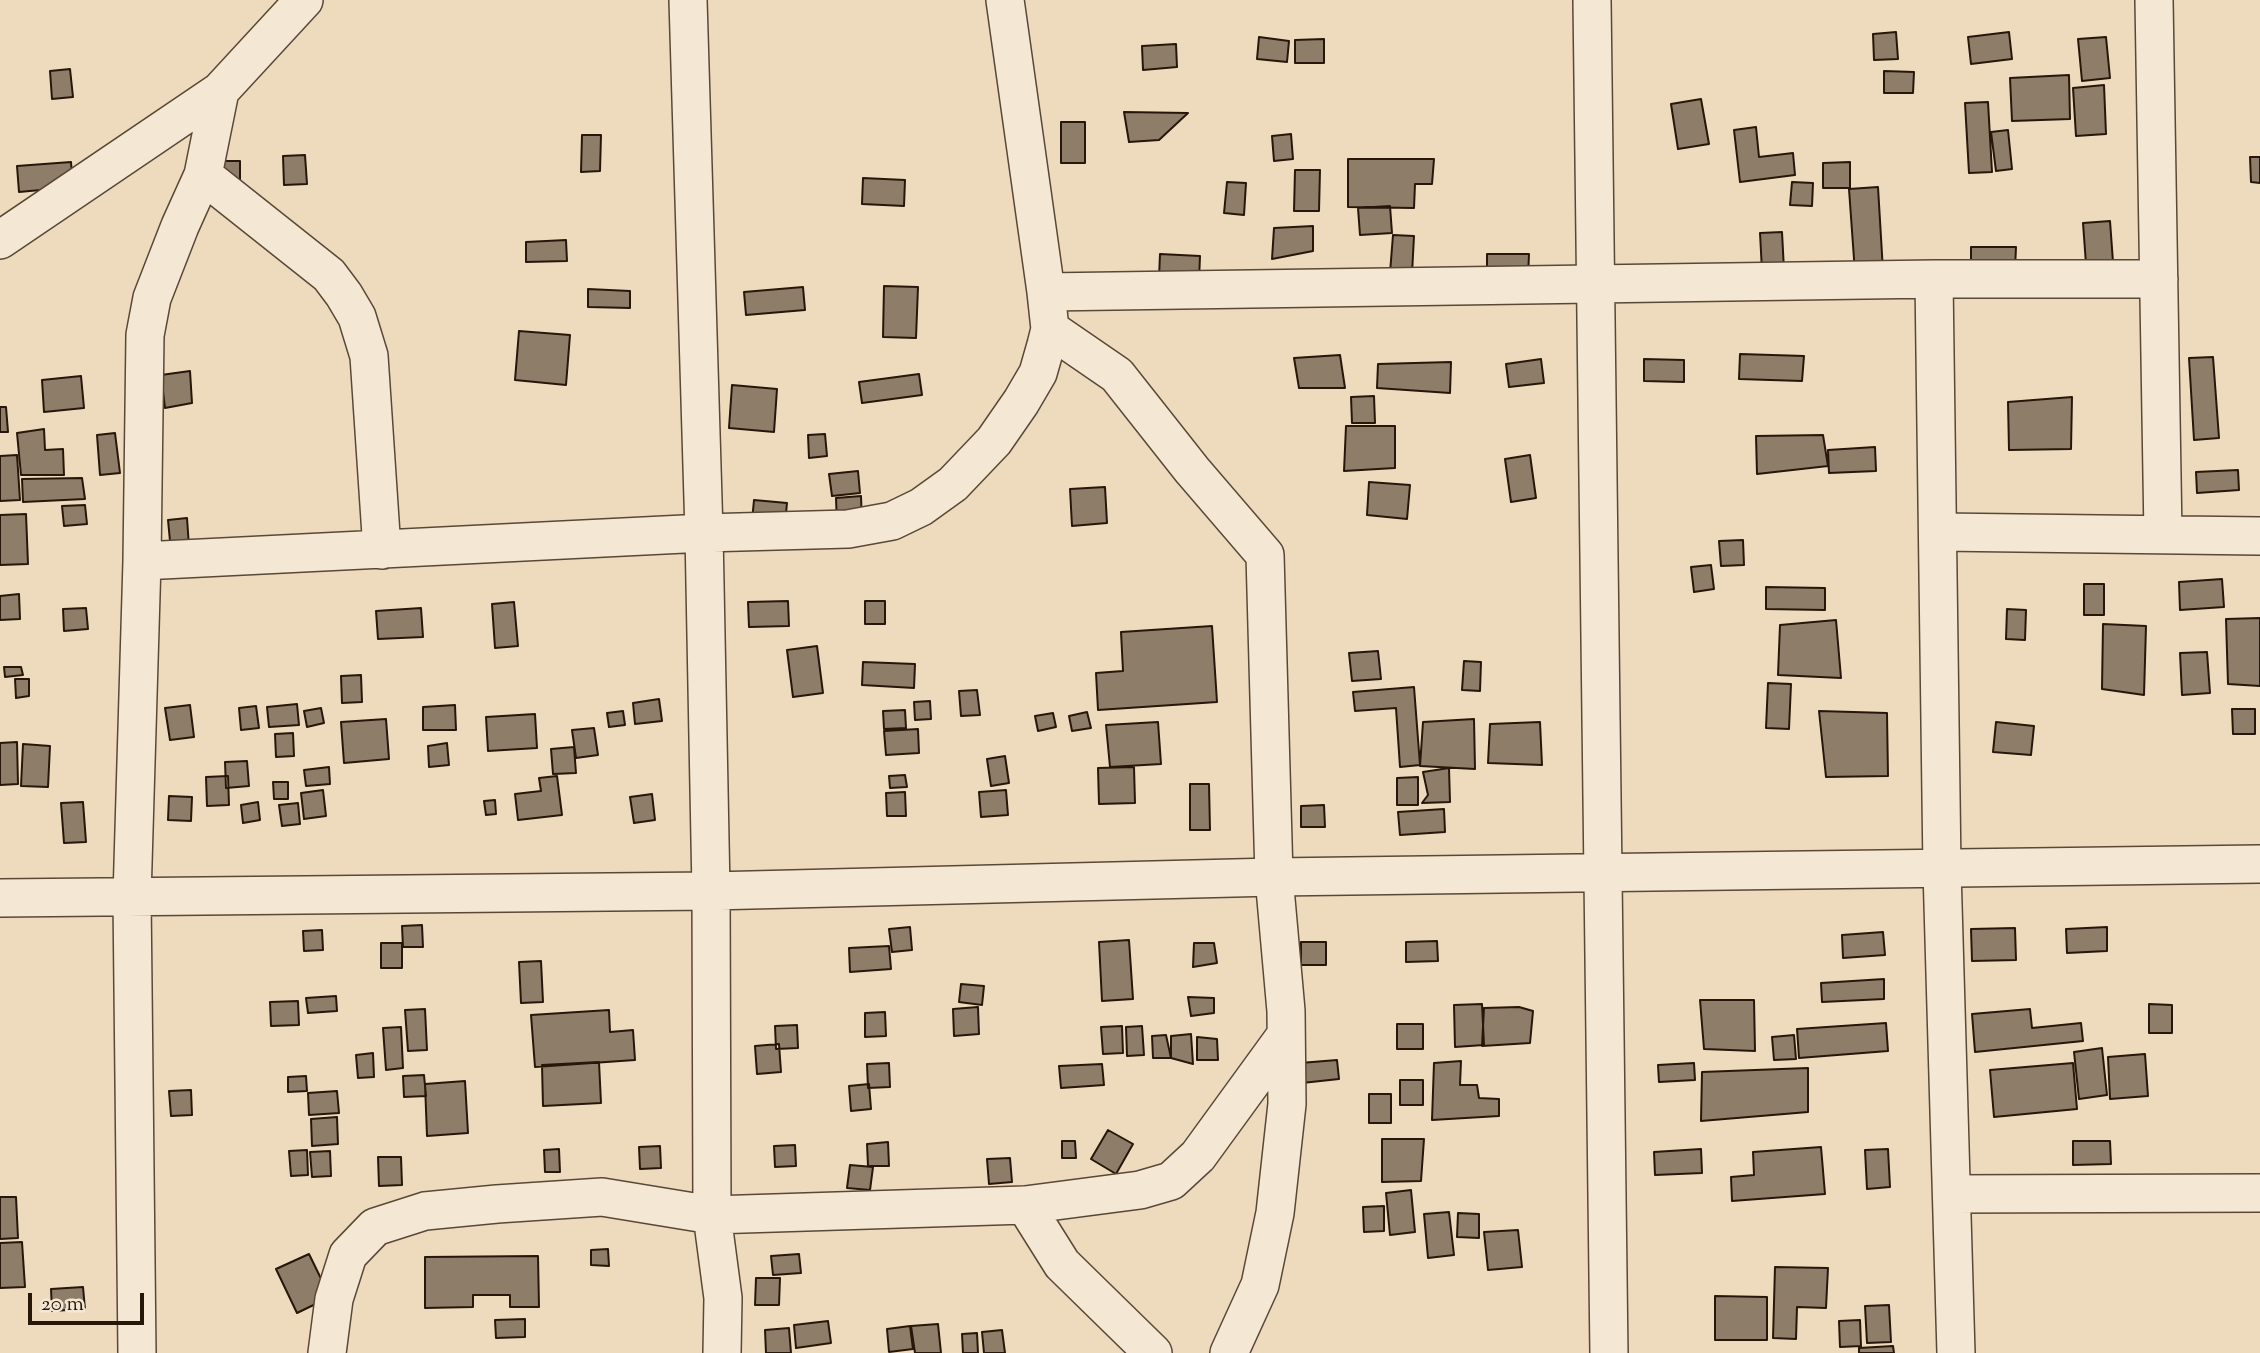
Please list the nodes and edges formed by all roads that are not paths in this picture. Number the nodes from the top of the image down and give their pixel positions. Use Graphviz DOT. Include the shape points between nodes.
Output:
graph roads {
  1 [pos="304,0"];
  2 [pos="688,0"];
  3 [pos="1005,0"];
  4 [pos="1592,0"];
  5 [pos="2154,0"];
  6 [pos="220,91"];
  7 [pos="203,175"];
  8 [pos="0,240"];
  9 [pos="1934,278"];
  10 [pos="2159,279"];
  11 [pos="1595,284"];
  12 [pos="1046,292"];
  13 [pos="1050,329"];
  14 [pos="1939,532"];
  15 [pos="704,533"];
  16 [pos="2164,535"];
  17 [pos="2260,536"];
  18 [pos="382,550"];
  19 [pos="142,561"];
  20 [pos="2260,864"];
  21 [pos="1942,870"];
  22 [pos="1603,873"];
  23 [pos="1274,877"];
  24 [pos="711,891"];
  25 [pos="131,897"];
  26 [pos="0,898"];
  27 [pos="1286,1035"];
  28 [pos="2260,1193"];
  29 [pos="1952,1194"];
  30 [pos="1025,1205"];
  31 [pos="712,1214"];
  32 [pos="137,1353"];
  33 [pos="327,1353"];
  34 [pos="722,1353"];
  35 [pos="1153,1353"];
  36 [pos="1229,1353"];
  37 [pos="1609,1353"];
  38 [pos="1956,1353"];
  1 -- 6 [label="street"];
  2 -- 15 [label="street"];
  3 -- 12 [label="street"];
  4 -- 11 [label="street"];
  5 -- 10 [label="street"];
  6 -- 7 [label="street"];
  6 -- 8 [label="street"];
  7 -- 18 [label="street" via="329,275 357,317 369,356"];
  7 -- 19 [label="street" via="152,298 145,334"];
  9 -- 10 [label="street"];
  9 -- 11 [label="street"];
  9 -- 14 [label="street"];
  10 -- 16 [label="street"];
  11 -- 12 [label="street"];
  11 -- 22 [label="street"];
  12 -- 13 [label="street"];
  13 -- 15 [label="street" via="1038,373 994,441 953,485 921,507 892,521 848,529"];
  13 -- 23 [label="street" via="1117,375 1265,555"];
  14 -- 16 [label="street"];
  14 -- 21 [label="street"];
  15 -- 18 [label="street"];
  15 -- 24 [label="street"];
  16 -- 17 [label="street"];
  18 -- 19 [label="street"];
  19 -- 25 [label="street"];
  20 -- 21 [label="street"];
  21 -- 22 [label="street"];
  21 -- 29 [label="street"];
  22 -- 23 [label="street"];
  22 -- 37 [label="street"];
  23 -- 24 [label="street"];
  23 -- 27 [label="street"];
  24 -- 25 [label="street"];
  24 -- 31 [label="street"];
  25 -- 26 [label="street"];
  25 -- 32 [label="street"];
  27 -- 30 [label="street" via="1198,1156 1171,1181 1140,1190"];
  27 -- 36 [label="street" via="1287,1104 1275,1213 1260,1285"];
  28 -- 29 [label="street"];
  29 -- 38 [label="street"];
  30 -- 31 [label="street"];
  30 -- 35 [label="street" via="1062,1264"];
  31 -- 33 [label="street" via="602,1197 425,1211 375,1227 348,1255 334,1299"];
  31 -- 34 [label="street" via="723,1298"];
}
